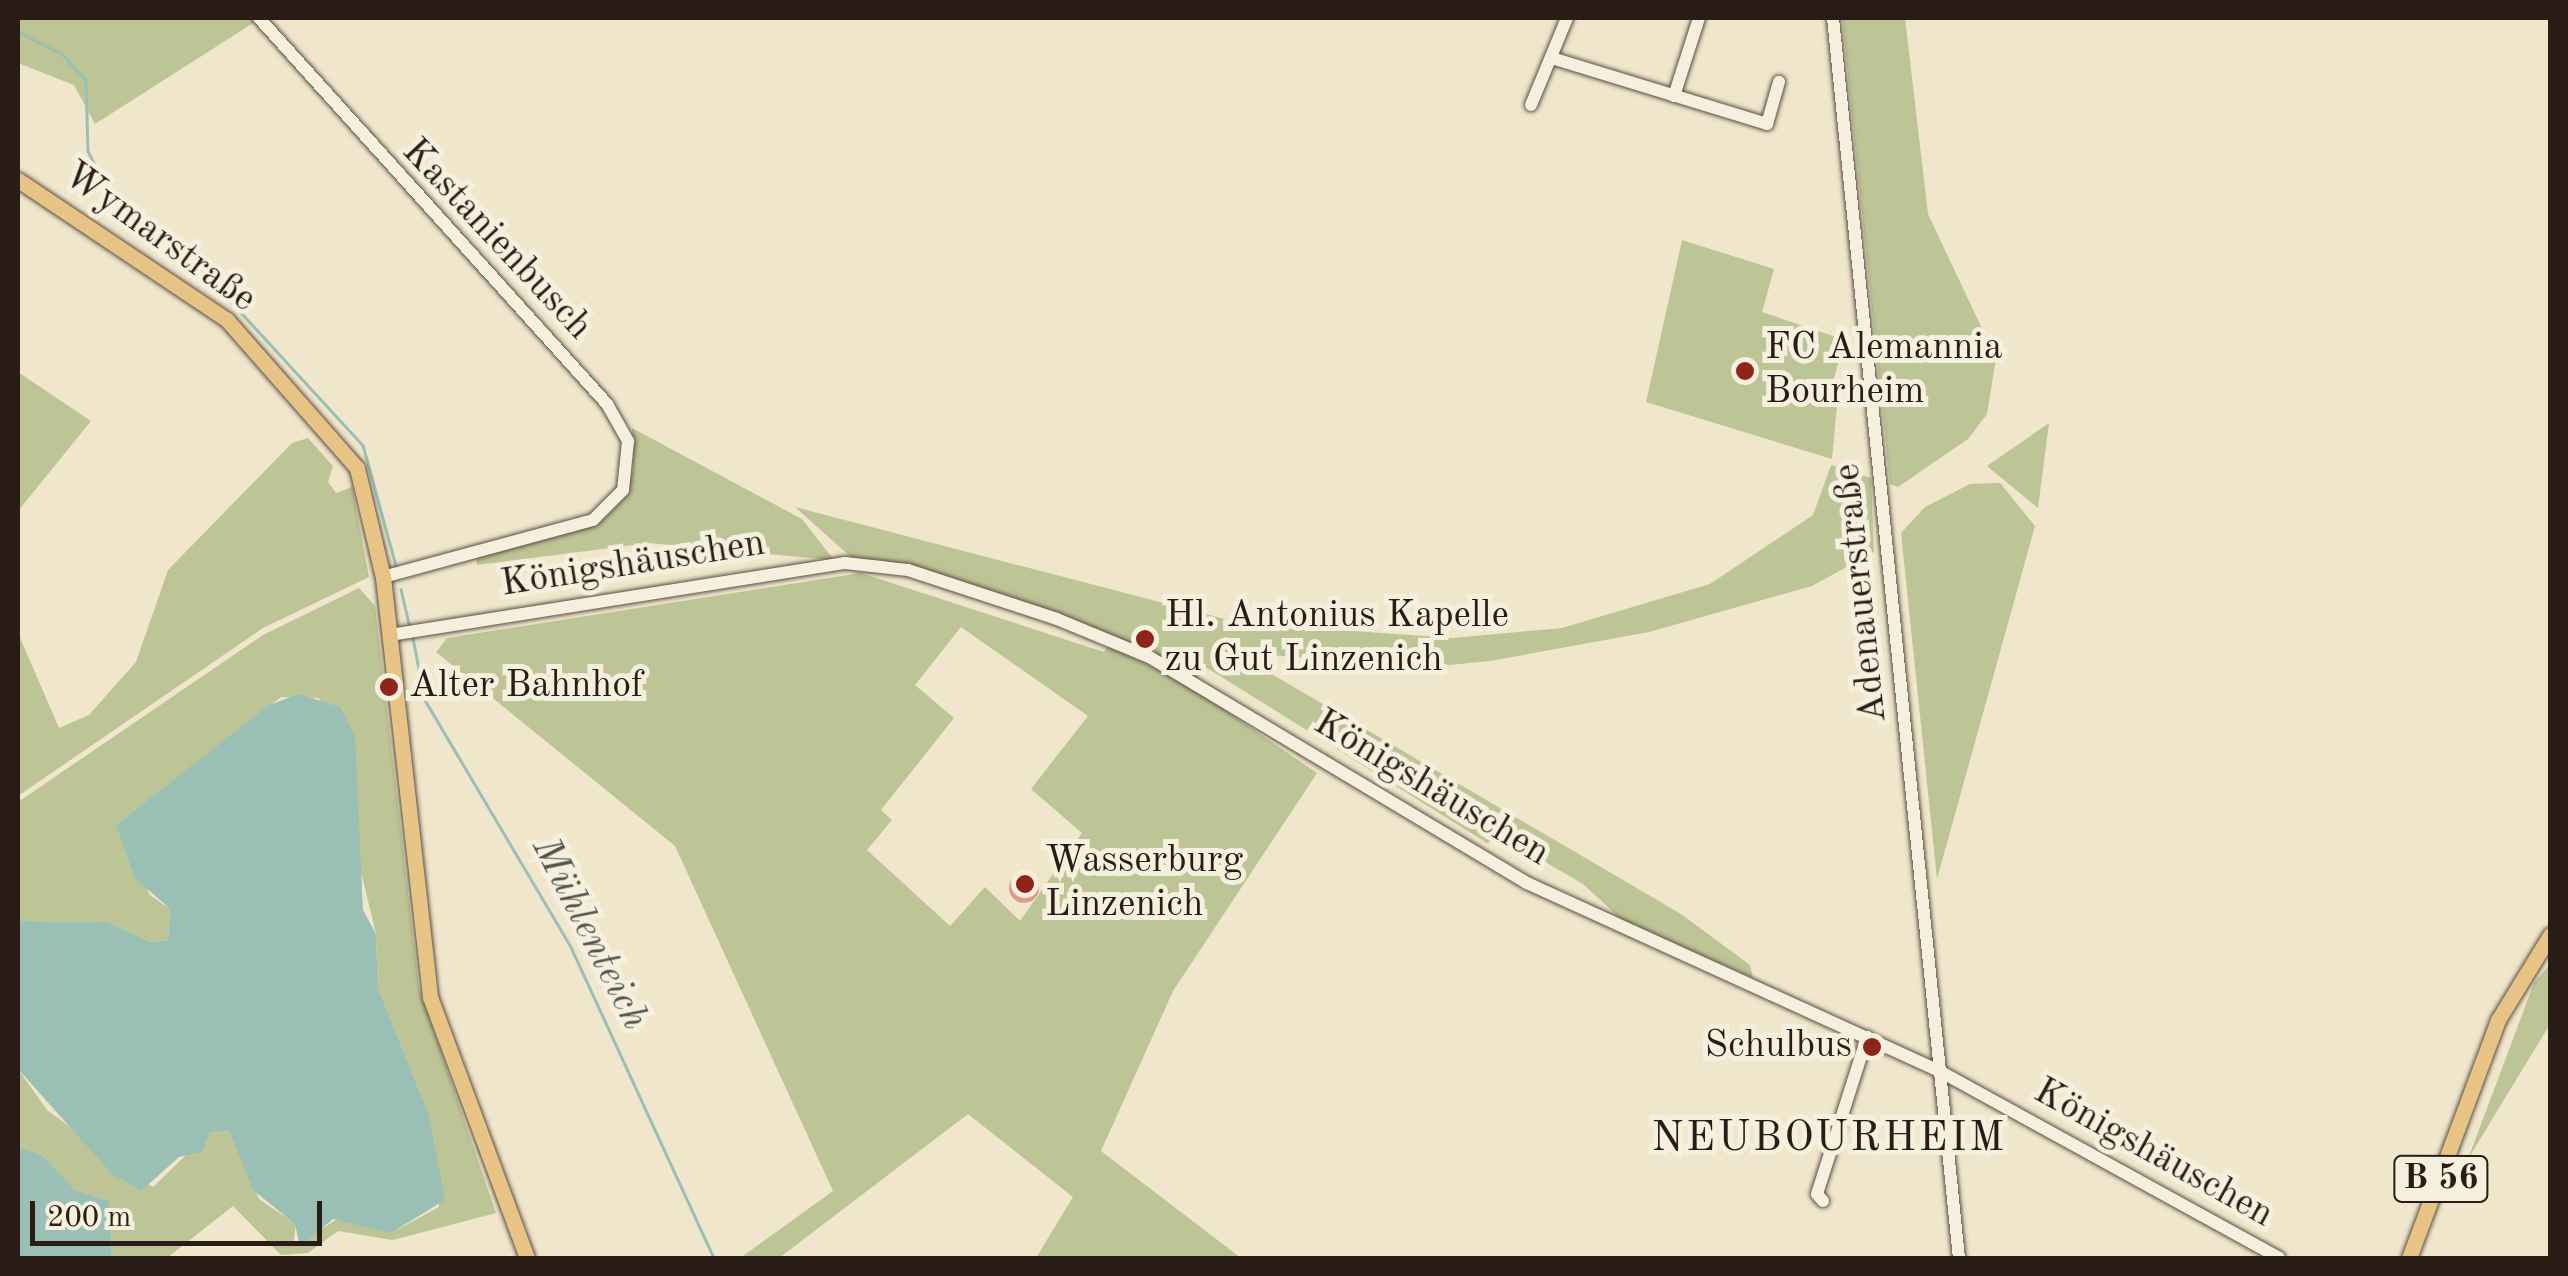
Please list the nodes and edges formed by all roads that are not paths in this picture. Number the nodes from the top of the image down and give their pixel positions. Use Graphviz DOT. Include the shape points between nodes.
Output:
graph roads {
  1 [pos="258,18"];
  2 [pos="1568,18"];
  3 [pos="1699,18"];
  4 [pos="1833,18"];
  5 [pos="1555,59"];
  6 [pos="1779,82"];
  7 [pos="1674,96"];
  8 [pos="1530,106"];
  9 [pos="18,180"];
  10 [pos="383,577"];
  11 [pos="390,635"];
  12 [pos="2550,934"];
  13 [pos="1867,1037"];
  14 [pos="1941,1072"];
  15 [pos="1823,1201"];
  16 [pos="527,1258"];
  17 [pos="1959,1258"];
  18 [pos="2279,1258"];
  19 [pos="2409,1258"];
  1 -- 10 [label="street, Kastanienbusch" via="620,422 628,472 599,516"];
  2 -- 5 [label="street"];
  3 -- 7 [label="street"];
  4 -- 14 [label="street, Adenauerstraße"];
  5 -- 7 [label="street"];
  5 -- 8 [label="street"];
  6 -- 7 [label="street" via="1767,124"];
  9 -- 10 [label="main road, Wymarstraße" via="188,289 248,342 348,454"];
  10 -- 11 [label="main road, Wymarstraße"];
  11 -- 13 [label="street, Königshäuschen" via="830,565 908,570 1143,654 1528,883"];
  11 -- 16 [label="main road, Wymarstraße" via="430,997"];
  12 -- 19 [label="main road, B 56" via="2498,1020"];
  13 -- 14 [label="street, Königshäuschen"];
  13 -- 15 [label="street" via="1817,1194"];
  14 -- 17 [label="street, Adenauerstraße"];
  14 -- 18 [label="street, Königshäuschen"];
}
